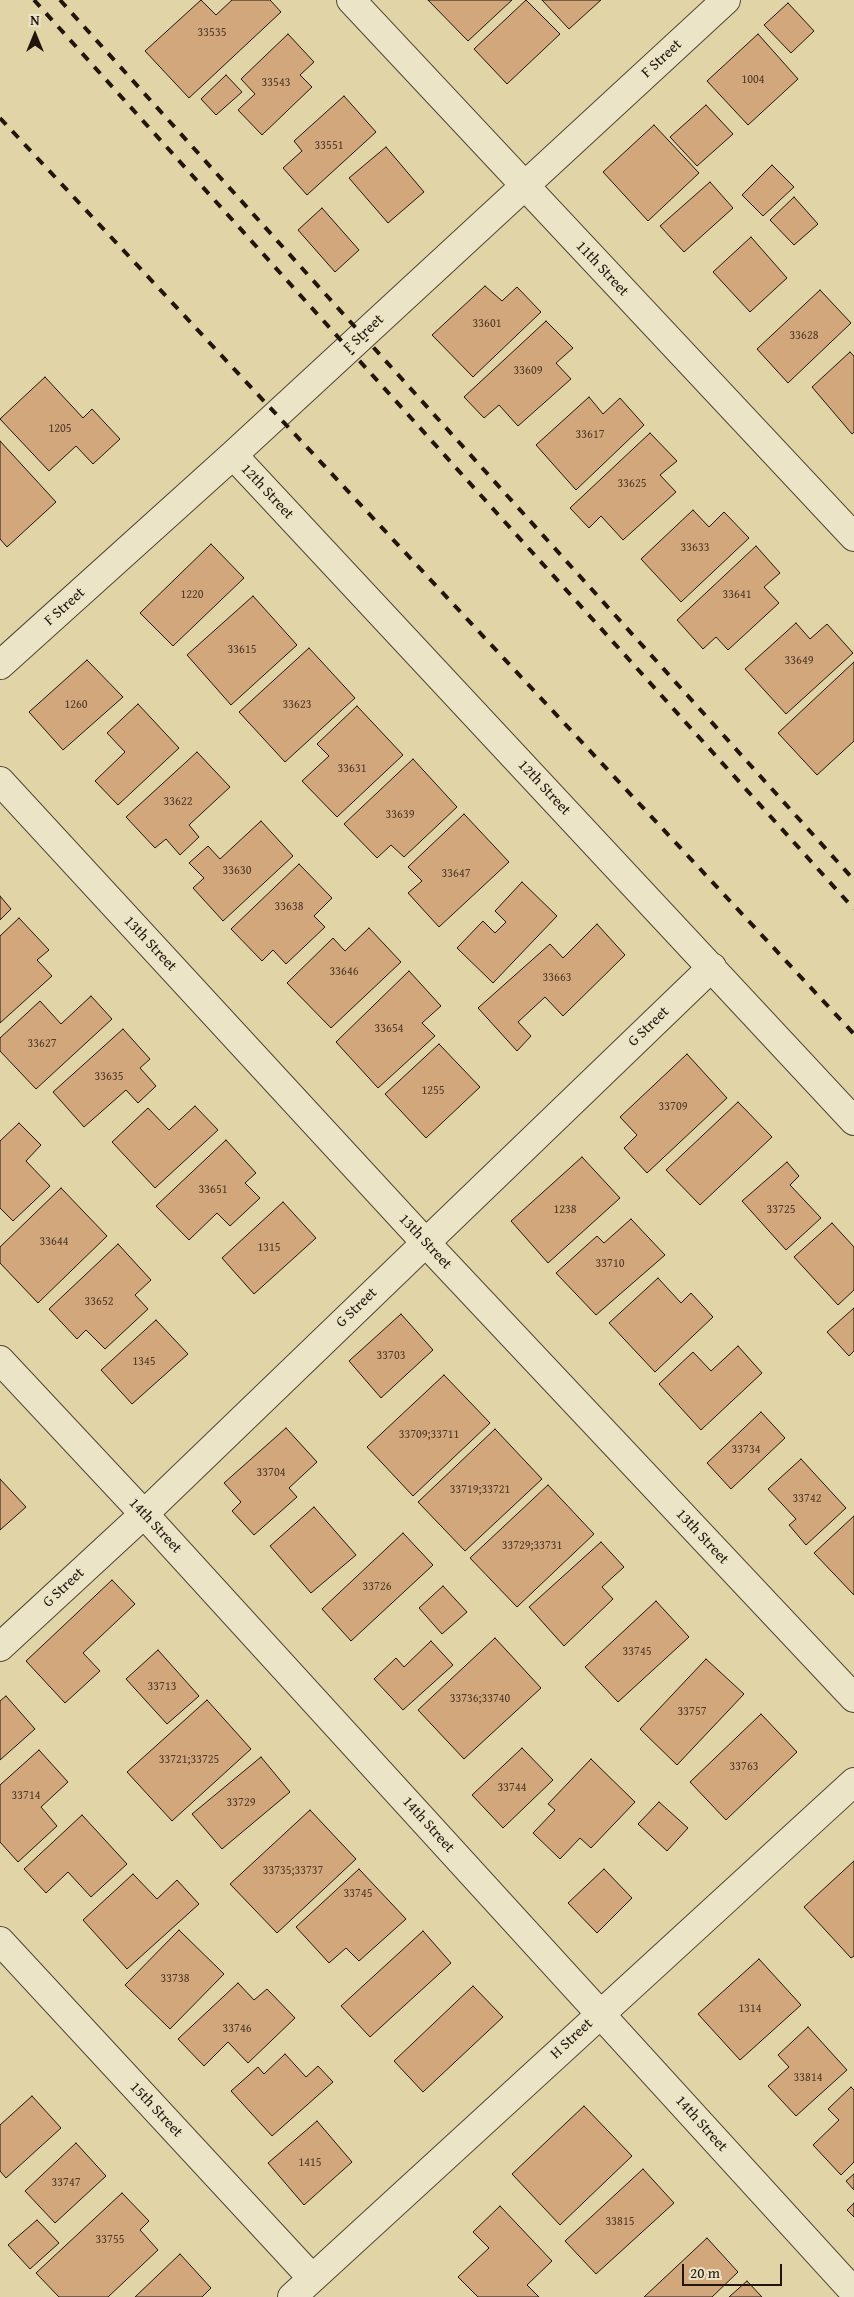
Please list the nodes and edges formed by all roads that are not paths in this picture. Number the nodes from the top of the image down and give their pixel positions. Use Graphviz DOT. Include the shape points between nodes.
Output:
graph roads {
  1 [pos="351,0"];
  2 [pos="726,0"];
  3 [pos="525,186"];
  4 [pos="233,456"];
  5 [pos="854,537"];
  6 [pos="0,665"];
  7 [pos="0,781"];
  8 [pos="712,967"];
  9 [pos="854,1121"];
  10 [pos="425,1242"];
  11 [pos="0,1360"];
  12 [pos="144,1514"];
  13 [pos="0,1646"];
  14 [pos="854,1698"];
  15 [pos="854,1782"];
  16 [pos="0,1941"];
  17 [pos="600,2014"];
  18 [pos="312,2278"];
  19 [pos="853,2294"];
  20 [pos="292,2297"];
  1 -- 3 [label="street, 11th Street"];
  2 -- 3 [label="street, F Street"];
  3 -- 4 [label="street, F Street"];
  3 -- 5 [label="street, 11th Street"];
  4 -- 6 [label="street, F Street"];
  4 -- 8 [label="street, 12th Street"];
  7 -- 10 [label="street, 13th Street"];
  8 -- 9 [label="street, 12th Street"];
  8 -- 10 [label="street, G Street"];
  10 -- 12 [label="street, G Street"];
  10 -- 14 [label="street, 13th Street"];
  11 -- 12 [label="street, 14th Street"];
  12 -- 13 [label="street, G Street"];
  12 -- 17 [label="street, 14th Street"];
  15 -- 17 [label="street, H Street"];
  16 -- 18 [label="street, 15th Street"];
  17 -- 18 [label="street, H Street"];
  17 -- 19 [label="street, 14th Street"];
  18 -- 20 [label="street, H Street"];
}
